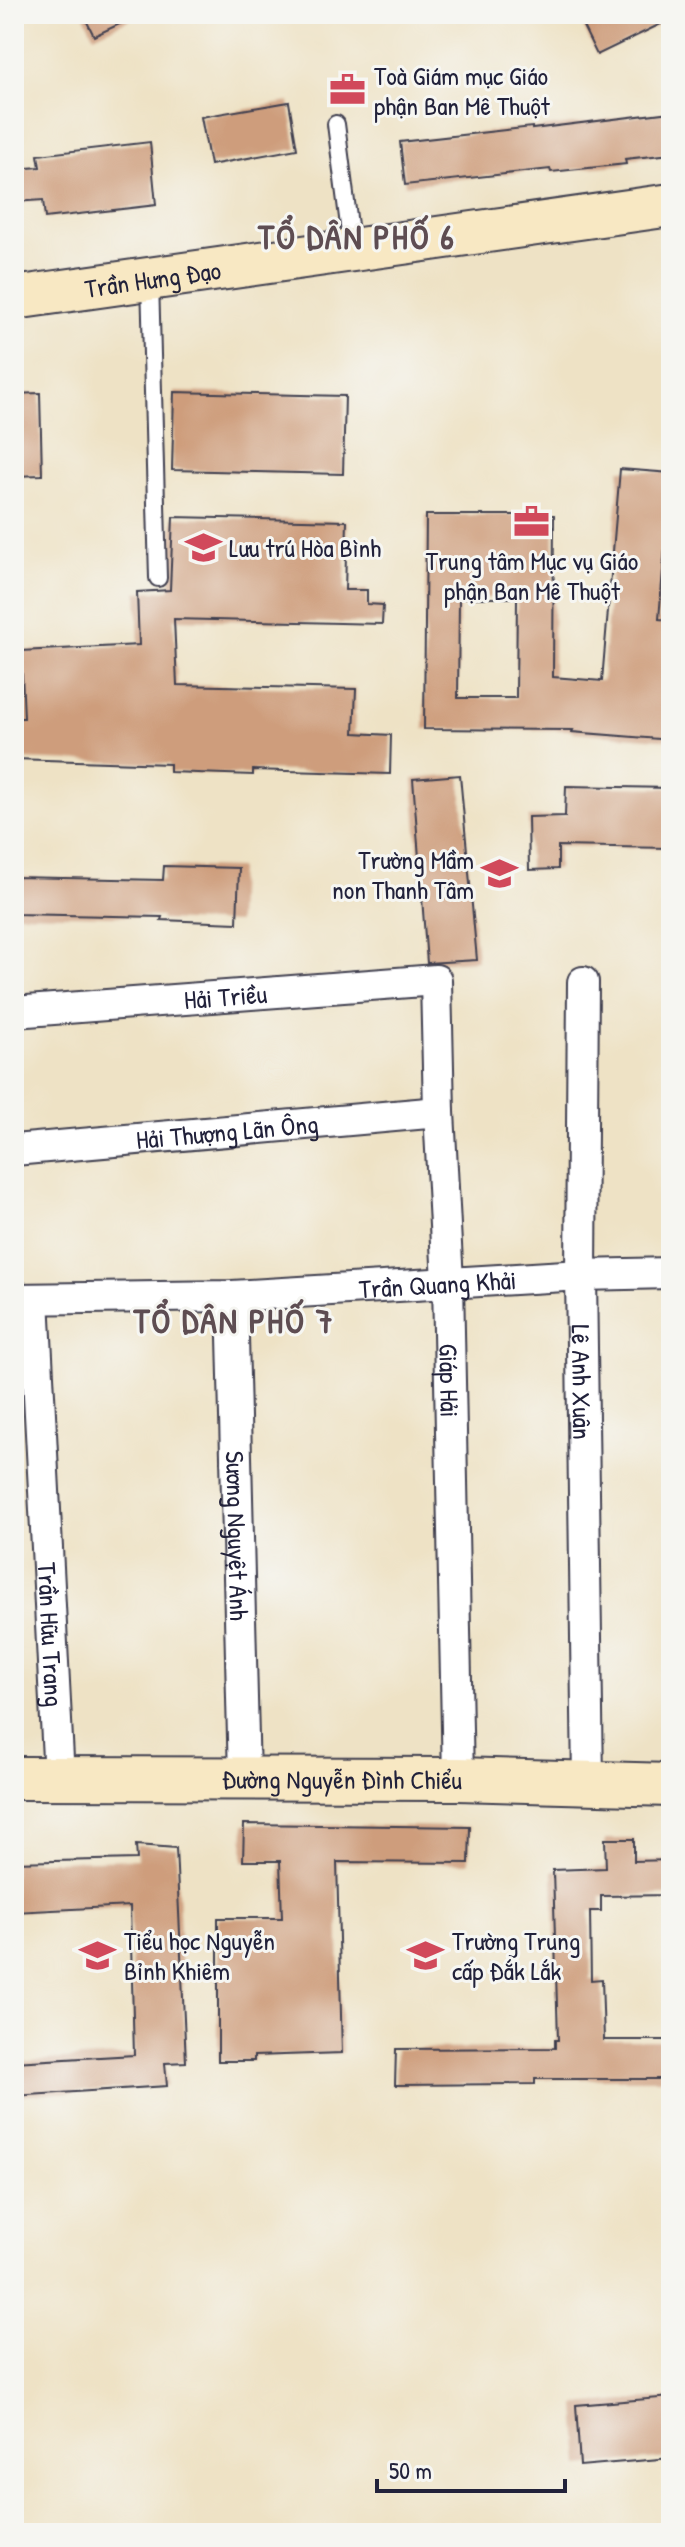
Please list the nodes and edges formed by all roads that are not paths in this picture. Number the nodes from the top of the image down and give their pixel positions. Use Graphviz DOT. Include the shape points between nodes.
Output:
graph roads {
  1 [pos="336,124"];
  2 [pos="671,205"];
  3 [pos="352,250"];
  4 [pos="150,279"];
  5 [pos="14,298"];
  6 [pos="158,578"];
  7 [pos="436,980"];
  8 [pos="583,982"];
  9 [pos="14,1012"];
  10 [pos="439,1112"];
  11 [pos="14,1150"];
  12 [pos="671,1273"];
  13 [pos="581,1275"];
  14 [pos="448,1282"];
  15 [pos="232,1296"];
  16 [pos="24,1299"];
  17 [pos="14,1778"];
  18 [pos="59,1778"];
  19 [pos="244,1778"];
  20 [pos="458,1779"];
  21 [pos="588,1782"];
  22 [pos="671,1785"];
  1 -- 3 [label="lane"];
  2 -- 3 [label="street, Trần Hưng Đạo"];
  3 -- 4 [label="street, Trần Hưng Đạo"];
  4 -- 5 [label="street, Trần Hưng Đạo"];
  4 -- 6 [label="lane"];
  7 -- 9 [label="street, Hải Triều"];
  7 -- 10 [label="street, Giáp Hải"];
  8 -- 13 [label="street, Lê Anh Xuân"];
  10 -- 11 [label="street, Hải Thượng Lãn Ông"];
  10 -- 14 [label="street, Giáp Hải"];
  12 -- 13 [label="street, Trần Quang Khải"];
  13 -- 14 [label="street, Trần Quang Khải"];
  13 -- 21 [label="street, Lê Anh Xuân"];
  14 -- 15 [label="street, Trần Quang Khải"];
  14 -- 20 [label="street, Giáp Hải"];
  15 -- 16 [label="street, Trần Quang Khải"];
  15 -- 19 [label="street, Sương Nguyệt Ánh"];
  16 -- 18 [label="street, Trần Hữu Trang"];
  17 -- 18 [label="street, Đường Nguyễn Đình Chiểu"];
  18 -- 19 [label="street, Đường Nguyễn Đình Chiểu"];
  19 -- 20 [label="street, Đường Nguyễn Đình Chiểu"];
  20 -- 21 [label="street, Đường Nguyễn Đình Chiểu"];
  21 -- 22 [label="street, Đường Nguyễn Đình Chiểu"];
}
